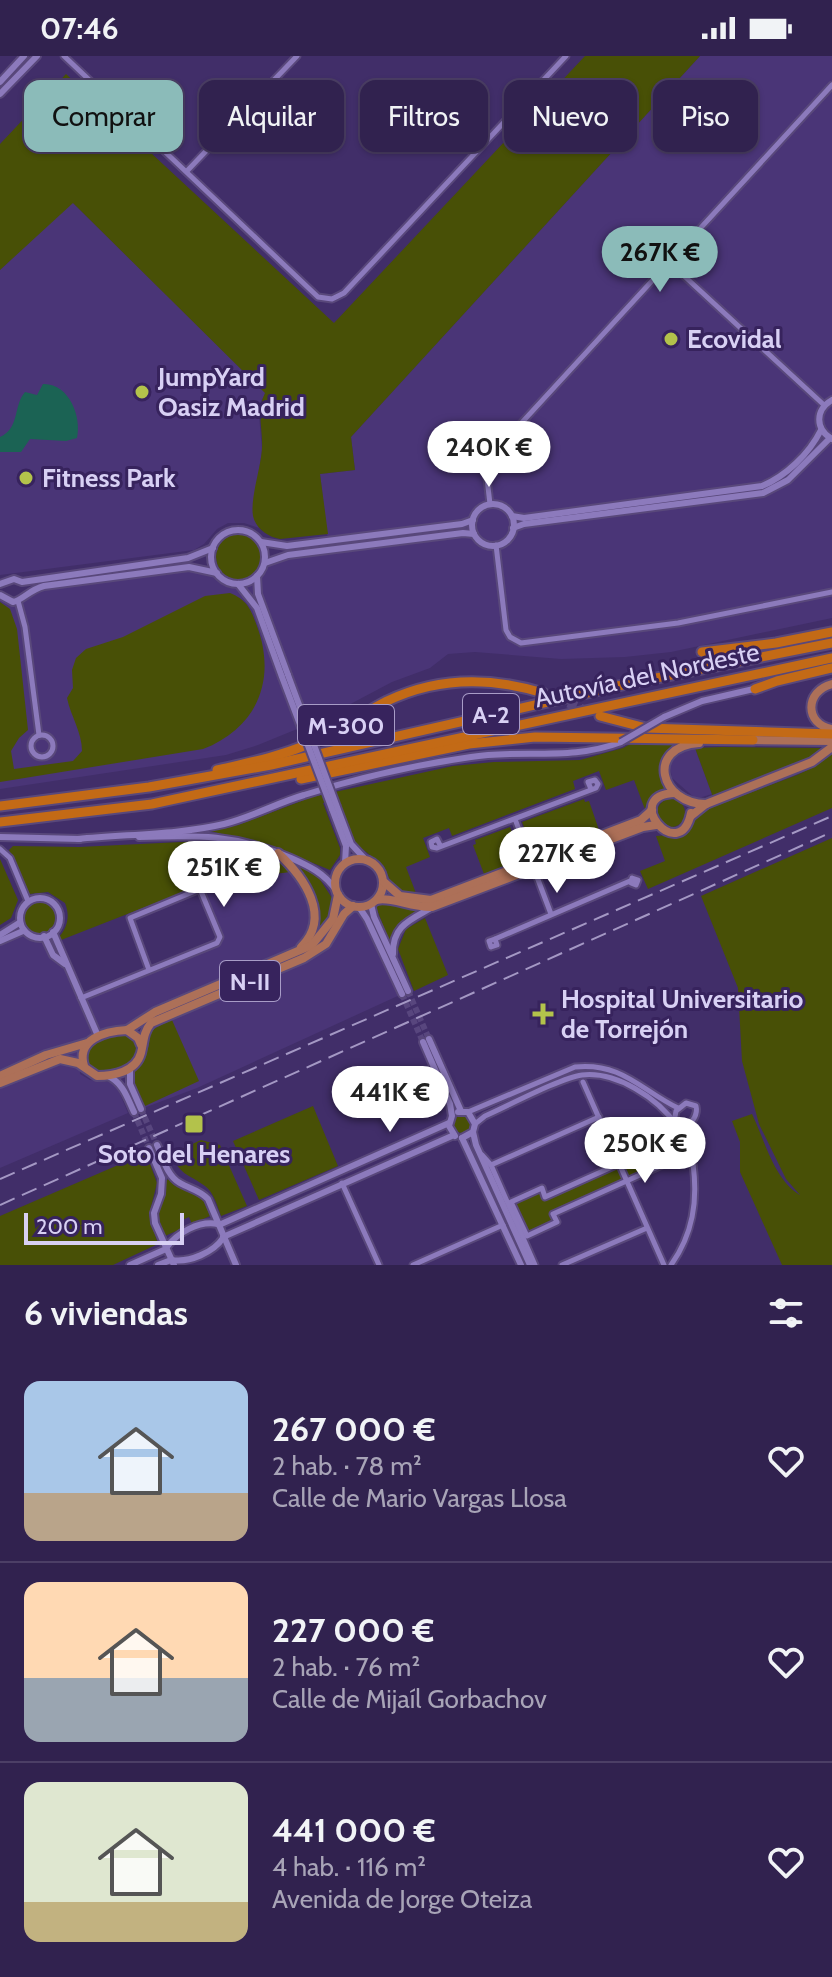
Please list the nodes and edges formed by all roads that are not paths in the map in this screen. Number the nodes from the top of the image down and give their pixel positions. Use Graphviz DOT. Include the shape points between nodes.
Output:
graph roads {
  1 [pos="24,56"];
  2 [pos="37,56"];
  3 [pos="64,56"];
  4 [pos="297,56"];
  5 [pos="566,56"];
  6 [pos="0,82"];
  7 [pos="832,85"];
  8 [pos="0,94"];
  9 [pos="187,171"];
  10 [pos="669,262"];
  11 [pos="832,400"];
  12 [pos="824,405"];
  13 [pos="821,430"];
  14 [pos="831,438"];
  15 [pos="490,504"];
  16 [pos="512,516"];
  17 [pos="473,520"];
  18 [pos="513,528"];
  19 [pos="474,534"];
  20 [pos="261,542"];
  21 [pos="496,545"];
  22 [pos="213,548"];
  23 [pos="265,563"];
  24 [pos="217,573"];
  25 [pos="257,576"];
  26 [pos="22,582"];
  27 [pos="2,584"];
  28 [pos="238,584"];
  29 [pos="832,592"];
  30 [pos="25,593"];
  31 [pos="2,596"];
  32 [pos="18,601"];
  33 [pos="832,632"];
  34 [pos="832,643"];
  35 [pos="702,652"];
  36 [pos="832,658"];
  37 [pos="832,670"];
  38 [pos="285,676"];
  39 [pos="832,684"];
  40 [pos="755,689"];
  41 [pos="543,693"];
  42 [pos="600,716"];
  43 [pos="832,732"];
  44 [pos="39,735"];
  45 [pos="753,740"];
  46 [pos="832,741"];
  47 [pos="832,747"];
  48 [pos="149,787"];
  49 [pos="591,789"];
  50 [pos="675,793"];
  51 [pos="687,801"];
  52 [pos="152,804"];
  53 [pos="706,804"];
  54 [pos="0,806"];
  55 [pos="334,808"];
  56 [pos="652,810"];
  57 [pos="691,816"];
  58 [pos="515,819"];
  59 [pos="0,822"];
  60 [pos="656,825"];
  61 [pos="0,837"];
  62 [pos="78,839"];
  63 [pos="440,845"];
  64 [pos="0,849"];
  65 [pos="278,853"];
  66 [pos="365,859"];
  67 [pos="345,863"];
  68 [pos="533,866"];
  69 [pos="630,881"];
  70 [pos="384,882"];
  71 [pos="337,892"];
  72 [pos="28,901"];
  73 [pos="374,902"];
  74 [pos="356,907"];
  75 [pos="432,907"];
  76 [pos="551,914"];
  77 [pos="19,923"];
  78 [pos="23,931"];
  79 [pos="53,932"];
  80 [pos="44,936"];
  81 [pos="0,938"];
  82 [pos="495,939"];
  83 [pos="291,955"];
  84 [pos="393,957"];
  85 [pos="66,965"];
  86 [pos="149,970"];
  87 [pos="81,998"];
  88 [pos="127,1030"];
  89 [pos="98,1036"];
  90 [pos="87,1043"];
  91 [pos="141,1045"];
  92 [pos="84,1067"];
  93 [pos="130,1068"];
  94 [pos="0,1076"];
  95 [pos="108,1076"];
  96 [pos="583,1082"];
  97 [pos="0,1083"];
  98 [pos="678,1108"];
  99 [pos="465,1112"];
  100 [pos="599,1117"];
  101 [pos="450,1119"];
  102 [pos="692,1122"];
  103 [pos="475,1124"];
  104 [pos="676,1125"];
  105 [pos="473,1132"];
  106 [pos="454,1135"];
  107 [pos="681,1136"];
  108 [pos="462,1138"];
  109 [pos="689,1153"];
  110 [pos="480,1154"];
  111 [pos="619,1164"];
  112 [pos="491,1165"];
  113 [pos="693,1166"];
  114 [pos="344,1170"];
  115 [pos="334,1175"];
  116 [pos="627,1181"];
  117 [pos="342,1183"];
  118 [pos="219,1225"];
  119 [pos="503,1225"];
  120 [pos="647,1228"];
  121 [pos="223,1237"];
  122 [pos="166,1248"];
  123 [pos="172,1262"];
  124 [pos="130,1265"];
  125 [pos="158,1265"];
  126 [pos="236,1265"];
  127 [pos="379,1265"];
  128 [pos="413,1265"];
  129 [pos="521,1265"];
  130 [pos="532,1265"];
  131 [pos="562,1265"];
  132 [pos="664,1265"];
  133 [pos="671,1265"];
  1 -- 6 [label="street"];
  2 -- 8 [label="street"];
  3 -- 9 [label="street"];
  4 -- 9 [label="street"];
  5 -- 9 [label="street" via="344,293 332,299 318,297"];
  7 -- 10 [label="street"];
  10 -- 12 [label="street"];
  10 -- 15 [label="street" via="488,459"];
  11 -- 12 [label="street"];
  12 -- 13 [label="street" via="818,417"];
  13 -- 14 [label="street"];
  13 -- 16 [label="street" via="783,475 762,486"];
  14 -- 18 [label="street" via="788,480 763,493"];
  15 -- 16 [label="street"];
  15 -- 17 [label="street"];
  16 -- 18 [label="street"];
  17 -- 19 [label="street"];
  17 -- 20 [label="street" via="287,546"];
  18 -- 21 [label="street" via="507,540"];
  19 -- 21 [label="street" via="483,543"];
  19 -- 23 [label="street" via="302,553"];
  20 -- 22 [label="street" via="245,530 232,531"];
  20 -- 23 [label="street"];
  21 -- 29 [label="street" via="506,630 521,643 678,623"];
  22 -- 24 [label="street"];
  22 -- 26 [label="street" via="188,558"];
  23 -- 25 [label="street"];
  24 -- 28 [label="street"];
  24 -- 30 [label="street" via="189,567"];
  25 -- 28 [label="street"];
  25 -- 38 [label="street"];
  26 -- 27 [label="street"];
  26 -- 30 [label="street"];
  27 -- 31 [label="street"];
  28 -- 38 [label="street" via="257,608"];
  30 -- 32 [label="street"];
  31 -- 32 [label="street"];
  32 -- 44 [label="street"];
  33 -- 35 [label="highway"];
  34 -- 48 [label="highway, Autovía del Nordeste / A-2"];
  36 -- 52 [label="highway, Autovía del Nordeste / A-2"];
  37 -- 40 [label="highway"];
  38 -- 55 [label="street, bridge"];
  39 -- 43 [label="main road" via="816,691 810,711"];
  40 -- 62 [label="street, bridge" via="702,701 604,749 471,757 302,795 203,828"];
  41 -- 48 [label="highway, M-300" via="480,681 433,685 386,702 303,746"];
  42 -- 43 [label="highway" via="659,729"];
  44 -- 44 [label="street" via="30,749 44,758 53,744"];
  45 -- 46 [label="main road, M-300"];
  45 -- 50 [label="main road" via="693,743 670,753 664,776"];
  45 -- 52 [label="highway, M-300" via="563,737 469,744 206,799"];
  47 -- 53 [label="main road" via="796,770"];
  48 -- 54 [label="highway, Autovía del Nordeste / A-2"];
  49 -- 58 [label="street"];
  50 -- 51 [label="main road"];
  50 -- 56 [label="main road" via="660,797"];
  51 -- 53 [label="main road"];
  51 -- 57 [label="main road"];
  52 -- 59 [label="highway, Autovía del Nordeste / A-2"];
  53 -- 57 [label="main road"];
  55 -- 66 [label="street" via="351,844"];
  55 -- 67 [label="street" via="346,846"];
  56 -- 60 [label="main road"];
  56 -- 68 [label="main road" via="641,820"];
  57 -- 60 [label="main road" via="677,832"];
  58 -- 63 [label="street"];
  58 -- 68 [label="street"];
  60 -- 68 [label="main road"];
  61 -- 62 [label="street"];
  62 -- 65 [label="street" via="204,835"];
  64 -- 72 [label="street" via="10,858"];
  65 -- 71 [label="street" via="323,875"];
  65 -- 83 [label="main road" via="306,885 315,914 310,937"];
  66 -- 67 [label="main road"];
  66 -- 70 [label="main road" via="377,866"];
  67 -- 71 [label="main road, N-II" via="336,875"];
  68 -- 70 [label="main road" via="431,900 400,896"];
  68 -- 75 [label="main road"];
  68 -- 76 [label="street"];
  69 -- 76 [label="street"];
  70 -- 73 [label="main road"];
  71 -- 74 [label="main road"];
  71 -- 83 [label="main road, N-II" via="337,908 327,929 312,945"];
  72 -- 77 [label="street"];
  72 -- 79 [label="street" via="45,898 56,905 60,922"];
  73 -- 74 [label="main road"];
  73 -- 75 [label="main road" via="388,898 406,906"];
  73 -- 84 [label="street" via="374,917"];
  74 -- 84 [label="street" via="405,993"];
  74 -- 91 [label="main road, N-II" via="344,914 318,951 158,1018"];
  75 -- 84 [label="street" via="401,926"];
  76 -- 82 [label="street"];
  77 -- 78 [label="street"];
  77 -- 81 [label="street"];
  78 -- 80 [label="street"];
  78 -- 81 [label="street"];
  79 -- 80 [label="street"];
  79 -- 85 [label="street"];
  80 -- 85 [label="street" via="53,955"];
  83 -- 88 [label="main road, N-II" via="155,1012"];
  85 -- 87 [label="street"];
  86 -- 86 [label="street" via="130,918 200,889 219,941"];
  86 -- 87 [label="street"];
  87 -- 89 [label="street"];
  88 -- 89 [label="main road, N-II"];
  88 -- 91 [label="main road"];
  89 -- 90 [label="main road, N-II"];
  90 -- 92 [label="main road"];
  90 -- 94 [label="main road, N-II"];
  91 -- 93 [label="main road, N-II"];
  92 -- 95 [label="main road"];
  92 -- 97 [label="main road" via="60,1059"];
  93 -- 95 [label="main road"];
  93 -- 95 [label="street" via="137,1111 117,1080"];
  96 -- 100 [label="street"];
  98 -- 99 [label="street" via="619,1073 583,1066"];
  98 -- 102 [label="street" via="686,1103 696,1106"];
  98 -- 104 [label="street"];
  99 -- 101 [label="street"];
  99 -- 101 [label="street" via="426,1041 450,1104"];
  99 -- 103 [label="street"];
  100 -- 111 [label="street"];
  100 -- 112 [label="street"];
  101 -- 106 [label="street"];
  101 -- 114 [label="street"];
  102 -- 104 [label="street"];
  102 -- 113 [label="street"];
  103 -- 104 [label="street" via="588,1075 637,1090"];
  103 -- 105 [label="street"];
  104 -- 107 [label="street"];
  105 -- 108 [label="street"];
  105 -- 110 [label="street"];
  106 -- 108 [label="street"];
  106 -- 117 [label="street"];
  107 -- 109 [label="street"];
  107 -- 111 [label="street"];
  108 -- 119 [label="street"];
  109 -- 113 [label="street"];
  109 -- 116 [label="street"];
  110 -- 112 [label="street"];
  110 -- 130 [label="street"];
  111 -- 116 [label="street"];
  111 -- 116 [label="street" via="545,1197 542,1188 511,1202 527,1236 557,1222 553,1214"];
  112 -- 130 [label="street"];
  113 -- 133 [label="street" via="693,1217"];
  114 -- 115 [label="street"];
  114 -- 117 [label="street"];
  115 -- 117 [label="street"];
  115 -- 118 [label="street"];
  116 -- 120 [label="street"];
  117 -- 121 [label="street"];
  117 -- 127 [label="street"];
  118 -- 121 [label="street"];
  118 -- 122 [label="street" via="204,1224 178,1235"];
  118 -- 122 [label="street" via="203,1194 177,1182 153,1147 162,1178 155,1223"];
  119 -- 128 [label="street"];
  119 -- 129 [label="street"];
  120 -- 131 [label="street"];
  120 -- 132 [label="street"];
  121 -- 123 [label="street" via="216,1248"];
  121 -- 126 [label="street"];
  122 -- 123 [label="street"];
  122 -- 124 [label="street"];
  123 -- 125 [label="street"];
}
